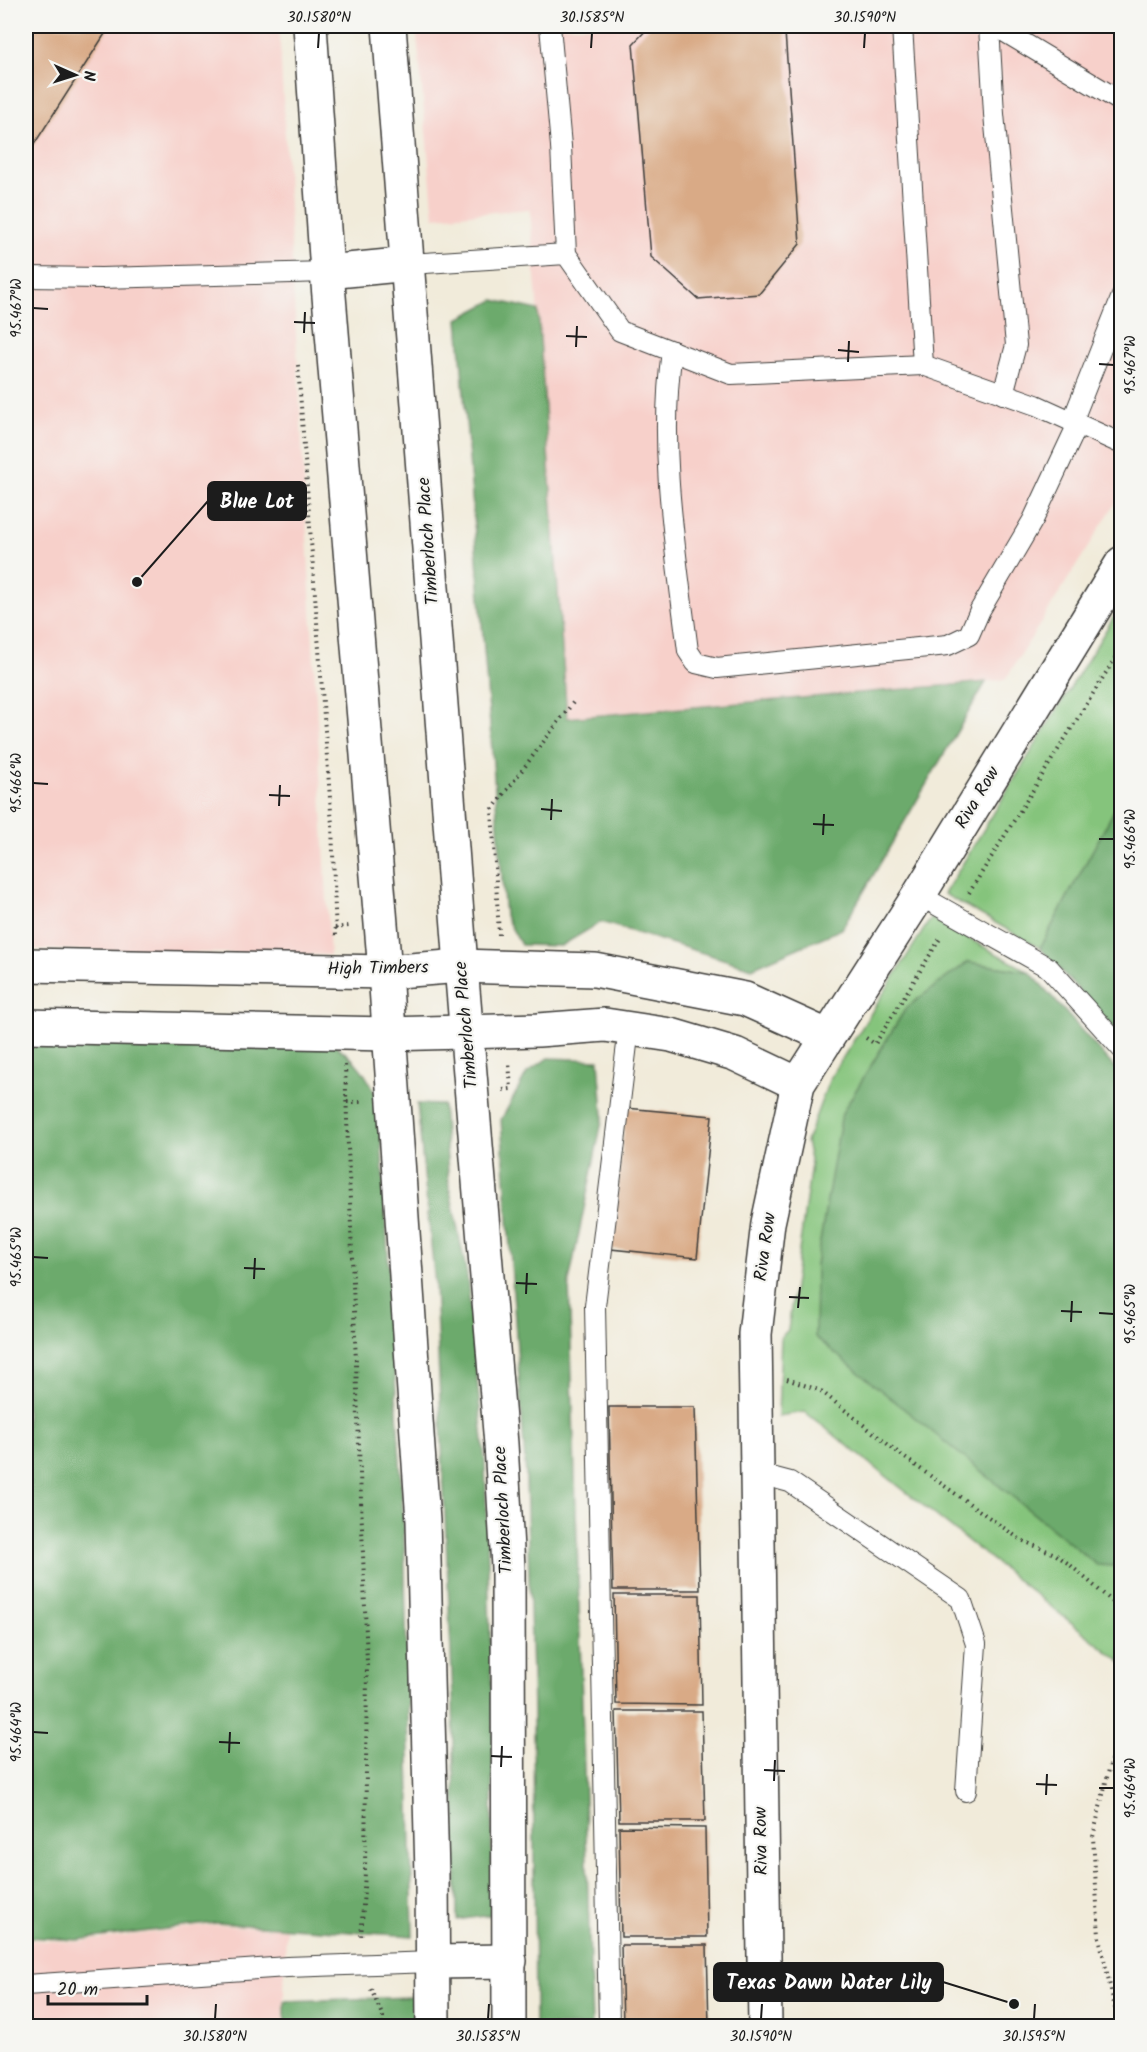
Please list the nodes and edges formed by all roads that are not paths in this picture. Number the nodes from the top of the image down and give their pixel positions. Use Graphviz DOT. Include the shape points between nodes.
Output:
graph roads {
  1 [pos="310,26"];
  2 [pos="389,26"];
  3 [pos="550,26"];
  4 [pos="902,26"];
  5 [pos="989,26"];
  6 [pos="995,26"];
  7 [pos="1122,102"];
  8 [pos="566,254"];
  9 [pos="409,264"];
  10 [pos="327,272"];
  11 [pos="26,276"];
  12 [pos="1122,296"];
  13 [pos="672,351"];
  14 [pos="923,365"];
  15 [pos="1003,394"];
  16 [pos="1075,423"];
  17 [pos="1122,444"];
  18 [pos="1122,563"];
  19 [pos="919,895"];
  20 [pos="26,964"];
  21 [pos="461,966"];
  22 [pos="385,972"];
  23 [pos="26,1026"];
  24 [pos="628,1028"];
  25 [pos="468,1030"];
  26 [pos="388,1034"];
  27 [pos="827,1036"];
  28 [pos="1122,1049"];
  29 [pos="798,1084"];
  30 [pos="756,1473"];
  31 [pos="966,1791"];
  32 [pos="510,1961"];
  33 [pos="433,1962"];
  34 [pos="26,1985"];
  35 [pos="433,2026"];
  36 [pos="509,2026"];
  37 [pos="609,2026"];
  38 [pos="765,2026"];
  1 -- 10 [label="street"];
  2 -- 9 [label="street, Timberloch Place"];
  3 -- 8 [label="lane"];
  4 -- 14 [label="lane"];
  5 -- 15 [label="lane" via="1016,345"];
  6 -- 7 [label="lane"];
  8 -- 9 [label="lane"];
  8 -- 13 [label="lane" via="620,331"];
  9 -- 10 [label="street"];
  9 -- 21 [label="street, Timberloch Place"];
  10 -- 11 [label="lane"];
  10 -- 22 [label="street"];
  12 -- 16 [label="lane"];
  13 -- 14 [label="lane" via="731,374"];
  13 -- 16 [label="lane" via="666,390 671,499 688,651 696,663 717,668 948,645 969,635 1033,520"];
  14 -- 15 [label="lane"];
  15 -- 16 [label="lane"];
  16 -- 17 [label="lane"];
  18 -- 19 [label="street, Riva Row"];
  19 -- 27 [label="street, Riva Row"];
  19 -- 28 [label="lane" via="1049,968"];
  20 -- 22 [label="street, High Timbers"];
  21 -- 22 [label="street, High Timbers"];
  21 -- 25 [label="street, Timberloch Place"];
  21 -- 27 [label="street, High Timbers" via="595,970 685,985 745,999"];
  22 -- 26 [label="street"];
  23 -- 26 [label="street"];
  24 -- 25 [label="street" via="605,1025"];
  24 -- 29 [label="street" via="671,1035 735,1054"];
  24 -- 37 [label="lane" via="595,1306"];
  25 -- 26 [label="street"];
  25 -- 32 [label="street, Timberloch Place" via="508,1567"];
  26 -- 33 [label="street" via="423,1521"];
  27 -- 29 [label="street, Riva Row"];
  29 -- 30 [label="street, Riva Row" via="768,1223 754,1334"];
  30 -- 31 [label="lane" via="790,1482 961,1599 976,1644"];
  30 -- 38 [label="street, Riva Row"];
  32 -- 33 [label="street"];
  32 -- 36 [label="street, Timberloch Place"];
  33 -- 34 [label="lane" via="287,1967"];
  33 -- 35 [label="street"];
}
